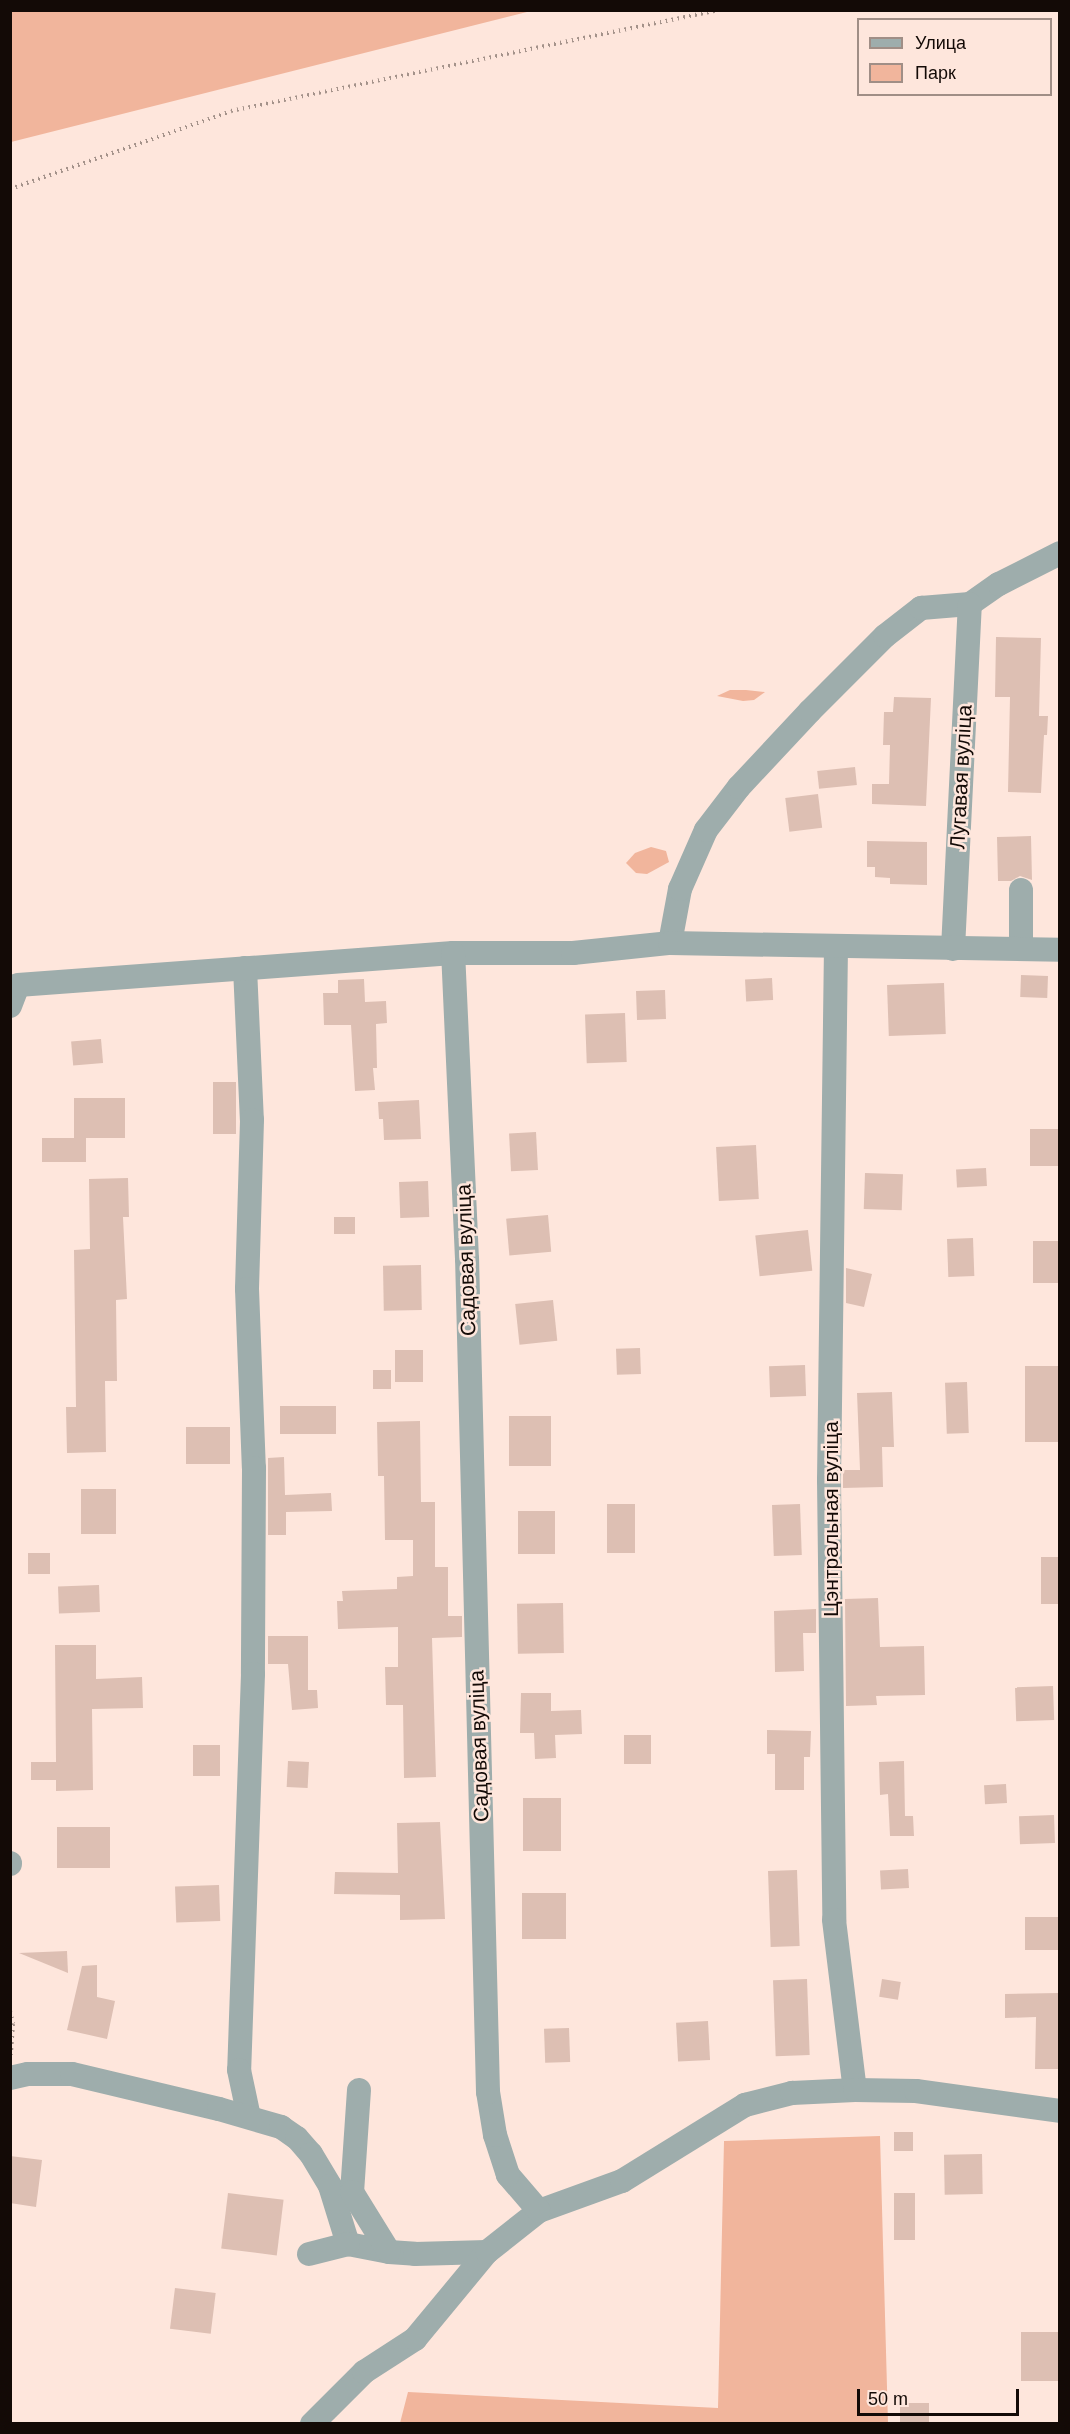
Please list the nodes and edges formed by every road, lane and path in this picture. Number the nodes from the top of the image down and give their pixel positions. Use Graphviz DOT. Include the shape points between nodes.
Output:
graph roads {
  1 [pos="718,10"];
  2 [pos="10,189"];
  3 [pos="1059,553"];
  4 [pos="970,604"];
  5 [pos="1021,890"];
  6 [pos="670,943"];
  7 [pos="836,946"];
  8 [pos="1021,948"];
  9 [pos="953,949"];
  10 [pos="1059,950"];
  11 [pos="453,953"];
  12 [pos="245,968"];
  13 [pos="14,996"];
  14 [pos="10,2011"];
  15 [pos="16,2078"];
  16 [pos="359,2090"];
  17 [pos="855,2090"];
  18 [pos="1059,2111"];
  19 [pos="249,2117"];
  20 [pos="539,2211"];
  21 [pos="348,2244"];
  22 [pos="389,2252"];
  23 [pos="487,2252"];
  24 [pos="309,2254"];
  25 [pos="312,2424"];
  1 -- 2 [label="path" via="231,111"];
  3 -- 4 [label="street"];
  4 -- 6 [label="street" via="921,608 894,629 739,787 706,830 680,889"];
  4 -- 9 [label="street, Лугавая вуліца"];
  5 -- 8 [label="street"];
  6 -- 7 [label="street"];
  6 -- 11 [label="street" via="573,953"];
  7 -- 9 [label="street"];
  7 -- 17 [label="street, Цэнтральная вуліца" via="829,1480 834,1920"];
  8 -- 9 [label="street"];
  8 -- 10 [label="street"];
  11 -- 12 [label="street"];
  11 -- 20 [label="street, Садовая вуліца" via="467,1259 488,2092 495,2136 508,2175"];
  12 -- 13 [label="street"];
  12 -- 19 [label="street" via="252,1120 247,1289 254,1479 253,1674 239,2070"];
  14 -- 15 [label="path"];
  15 -- 19 [label="street" via="28,2074 72,2074"];
  16 -- 22 [label="street" via="352,2192"];
  17 -- 18 [label="street" via="916,2091"];
  17 -- 20 [label="street" via="792,2093 745,2105 622,2181"];
  19 -- 21 [label="street" via="281,2127 311,2154 330,2186"];
  20 -- 23 [label="street"];
  21 -- 22 [label="street"];
  21 -- 24 [label="street"];
  22 -- 23 [label="street"];
  23 -- 25 [label="street" via="415,2339 363,2372"];
}
